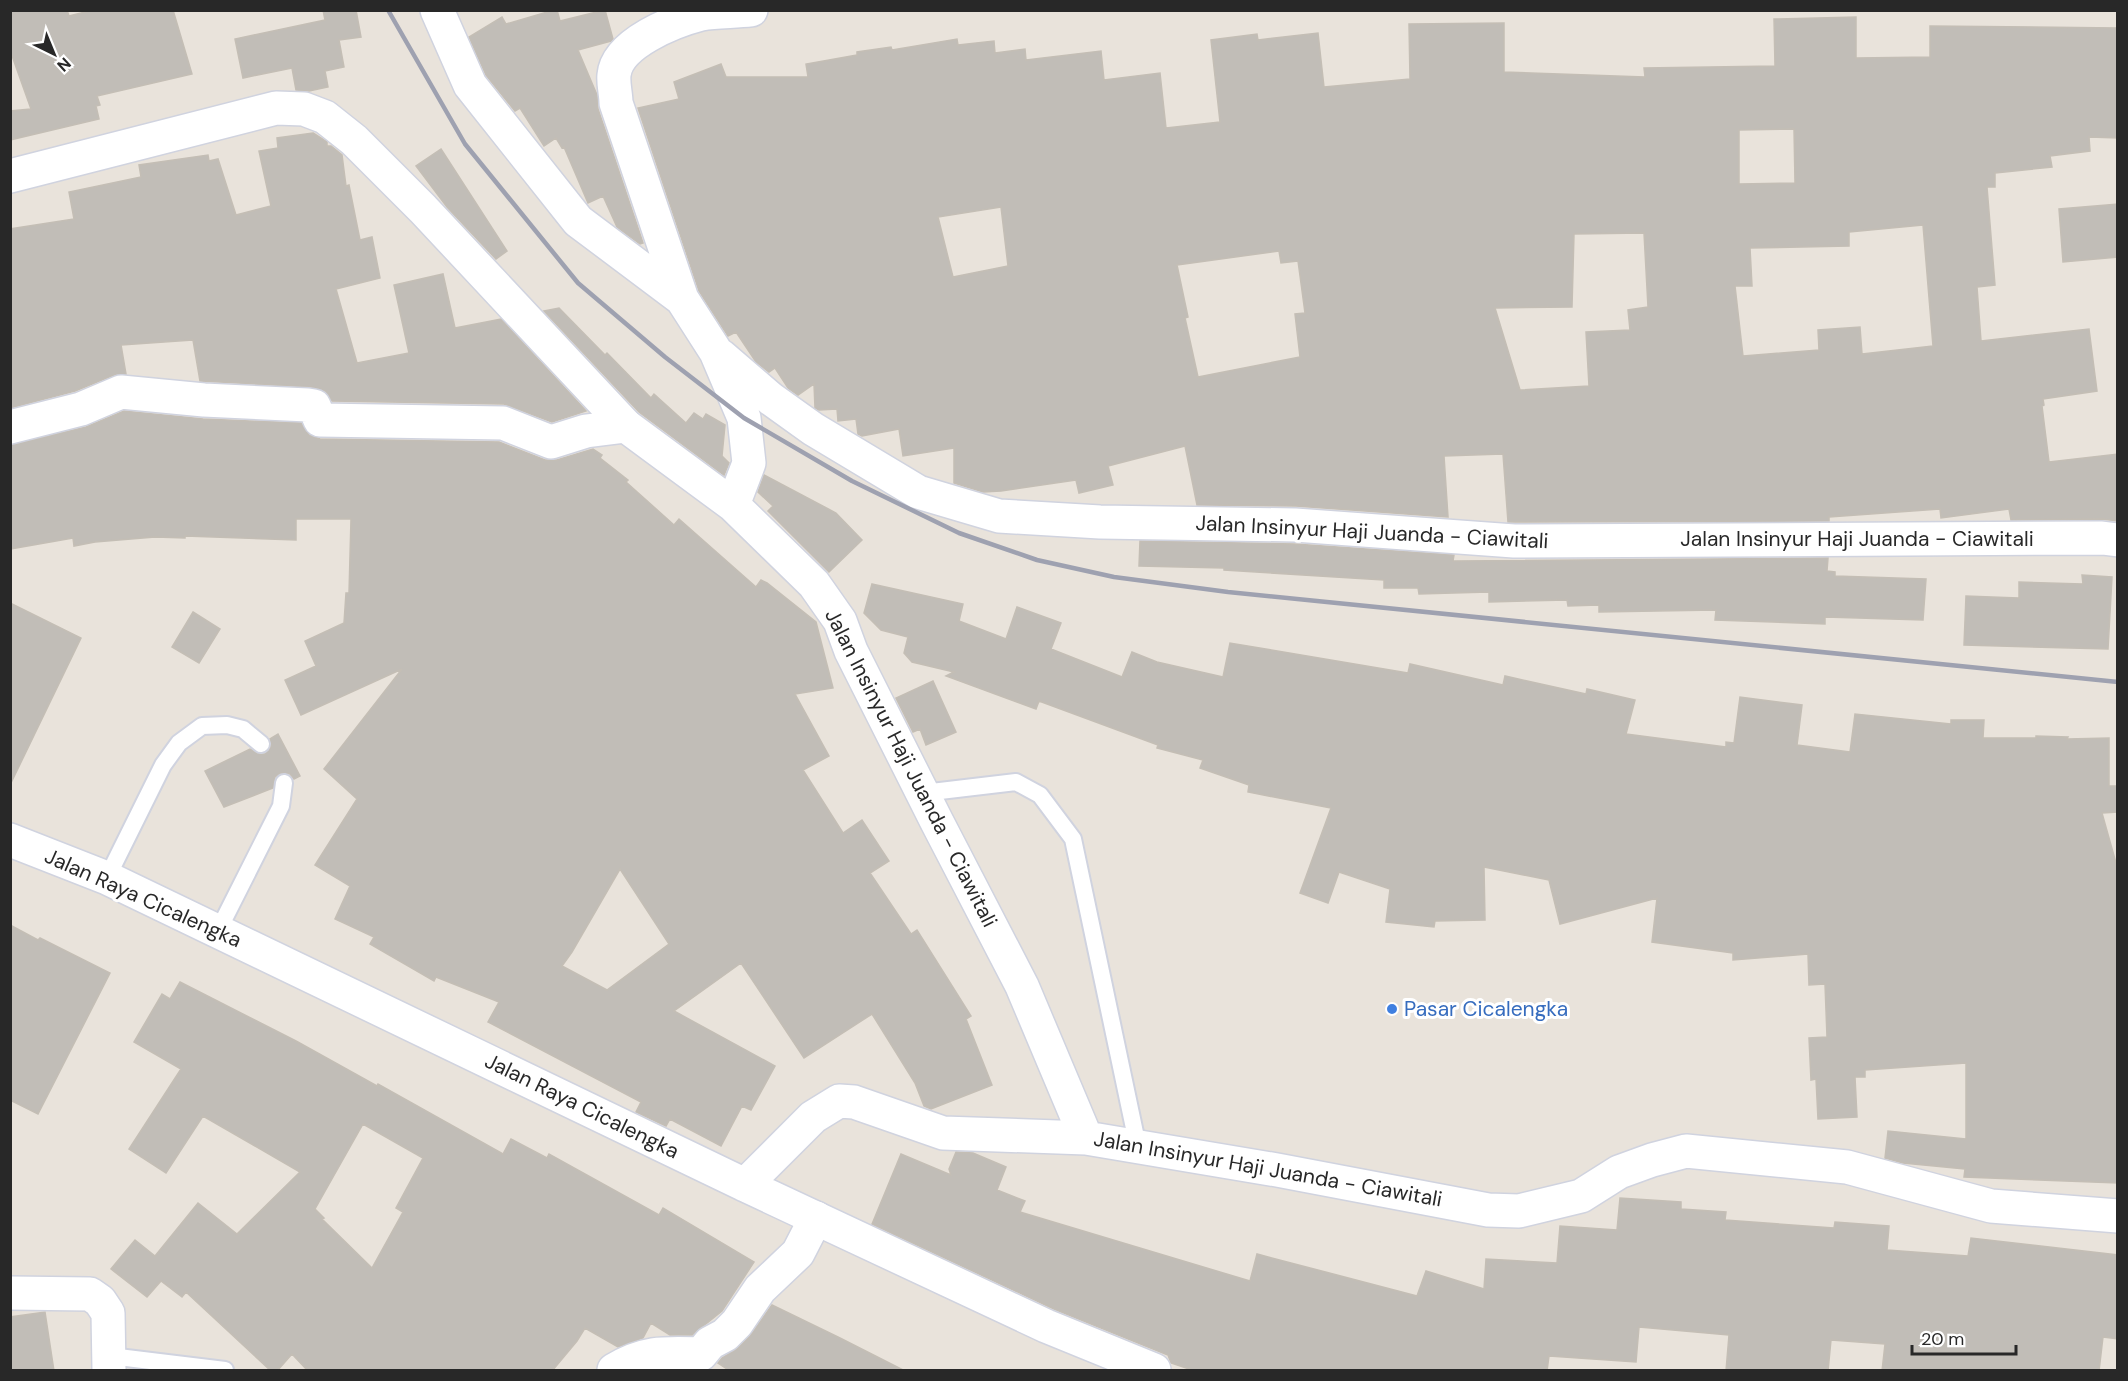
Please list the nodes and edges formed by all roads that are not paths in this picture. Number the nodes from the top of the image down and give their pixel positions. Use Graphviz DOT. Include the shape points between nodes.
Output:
graph roads {
  1 [pos="436,10"];
  2 [pos="751,10"];
  3 [pos="10,176"];
  4 [pos="682,299"];
  5 [pos="716,352"];
  6 [pos="626,426"];
  7 [pos="10,427"];
  8 [pos="733,505"];
  9 [pos="2118,540"];
  10 [pos="261,744"];
  11 [pos="284,783"];
  12 [pos="922,793"];
  13 [pos="10,840"];
  14 [pos="107,878"];
  15 [pos="218,931"];
  16 [pos="1086,1138"];
  17 [pos="1138,1147"];
  18 [pos="745,1185"];
  19 [pos="2118,1216"];
  20 [pos="816,1218"];
  21 [pos="10,1293"];
  22 [pos="110,1363"];
  23 [pos="225,1371"];
  24 [pos="614,1371"];
  25 [pos="1154,1371"];
  1 -- 4 [label="street" via="470,85 578,221"];
  2 -- 4 [label="street" via="702,14 661,29 633,44 614,73 616,102"];
  3 -- 6 [label="street, Jalan Insinyur Haji Juanda - Ciawitali" via="276,108 304,108 325,117 354,140"];
  4 -- 5 [label="street"];
  5 -- 8 [label="street" via="744,418 749,463"];
  5 -- 9 [label="street, Jalan Insinyur Haji Juanda - Ciawitali" via="813,429 918,492 999,516 1295,525 1514,541"];
  6 -- 7 [label="street" via="586,431 551,442 503,423 320,420 314,406 308,405 121,392 81,409"];
  6 -- 8 [label="street, Jalan Insinyur Haji Juanda - Ciawitali"];
  8 -- 12 [label="street, Jalan Insinyur Haji Juanda - Ciawitali" via="814,584 840,621 850,651"];
  10 -- 14 [label="lane" via="243,729 227,724 202,726 179,743 163,765"];
  11 -- 15 [label="lane" via="281,806"];
  12 -- 16 [label="street, Jalan Insinyur Haji Juanda - Ciawitali" via="1022,986"];
  12 -- 17 [label="lane" via="1016,782 1040,795 1073,839"];
  13 -- 14 [label="street, Jalan Raya Cicalengka"];
  14 -- 15 [label="street, Jalan Raya Cicalengka"];
  15 -- 18 [label="street, Jalan Raya Cicalengka"];
  16 -- 17 [label="street, Jalan Insinyur Haji Juanda - Ciawitali"];
  16 -- 18 [label="street" via="943,1133 854,1102 839,1101 813,1117"];
  17 -- 19 [label="street, Jalan Insinyur Haji Juanda - Ciawitali" via="1488,1210 1519,1211 1581,1196 1619,1172 1686,1151 1847,1167 1991,1206"];
  18 -- 20 [label="street, Jalan Raya Cicalengka"];
  20 -- 24 [label="street" via="798,1253 760,1289 737,1323 701,1354 649,1354"];
  20 -- 25 [label="street, Jalan Raya Cicalengka" via="1046,1326"];
  21 -- 22 [label="street" via="90,1294 108,1313"];
  22 -- 23 [label="lane"];
}
